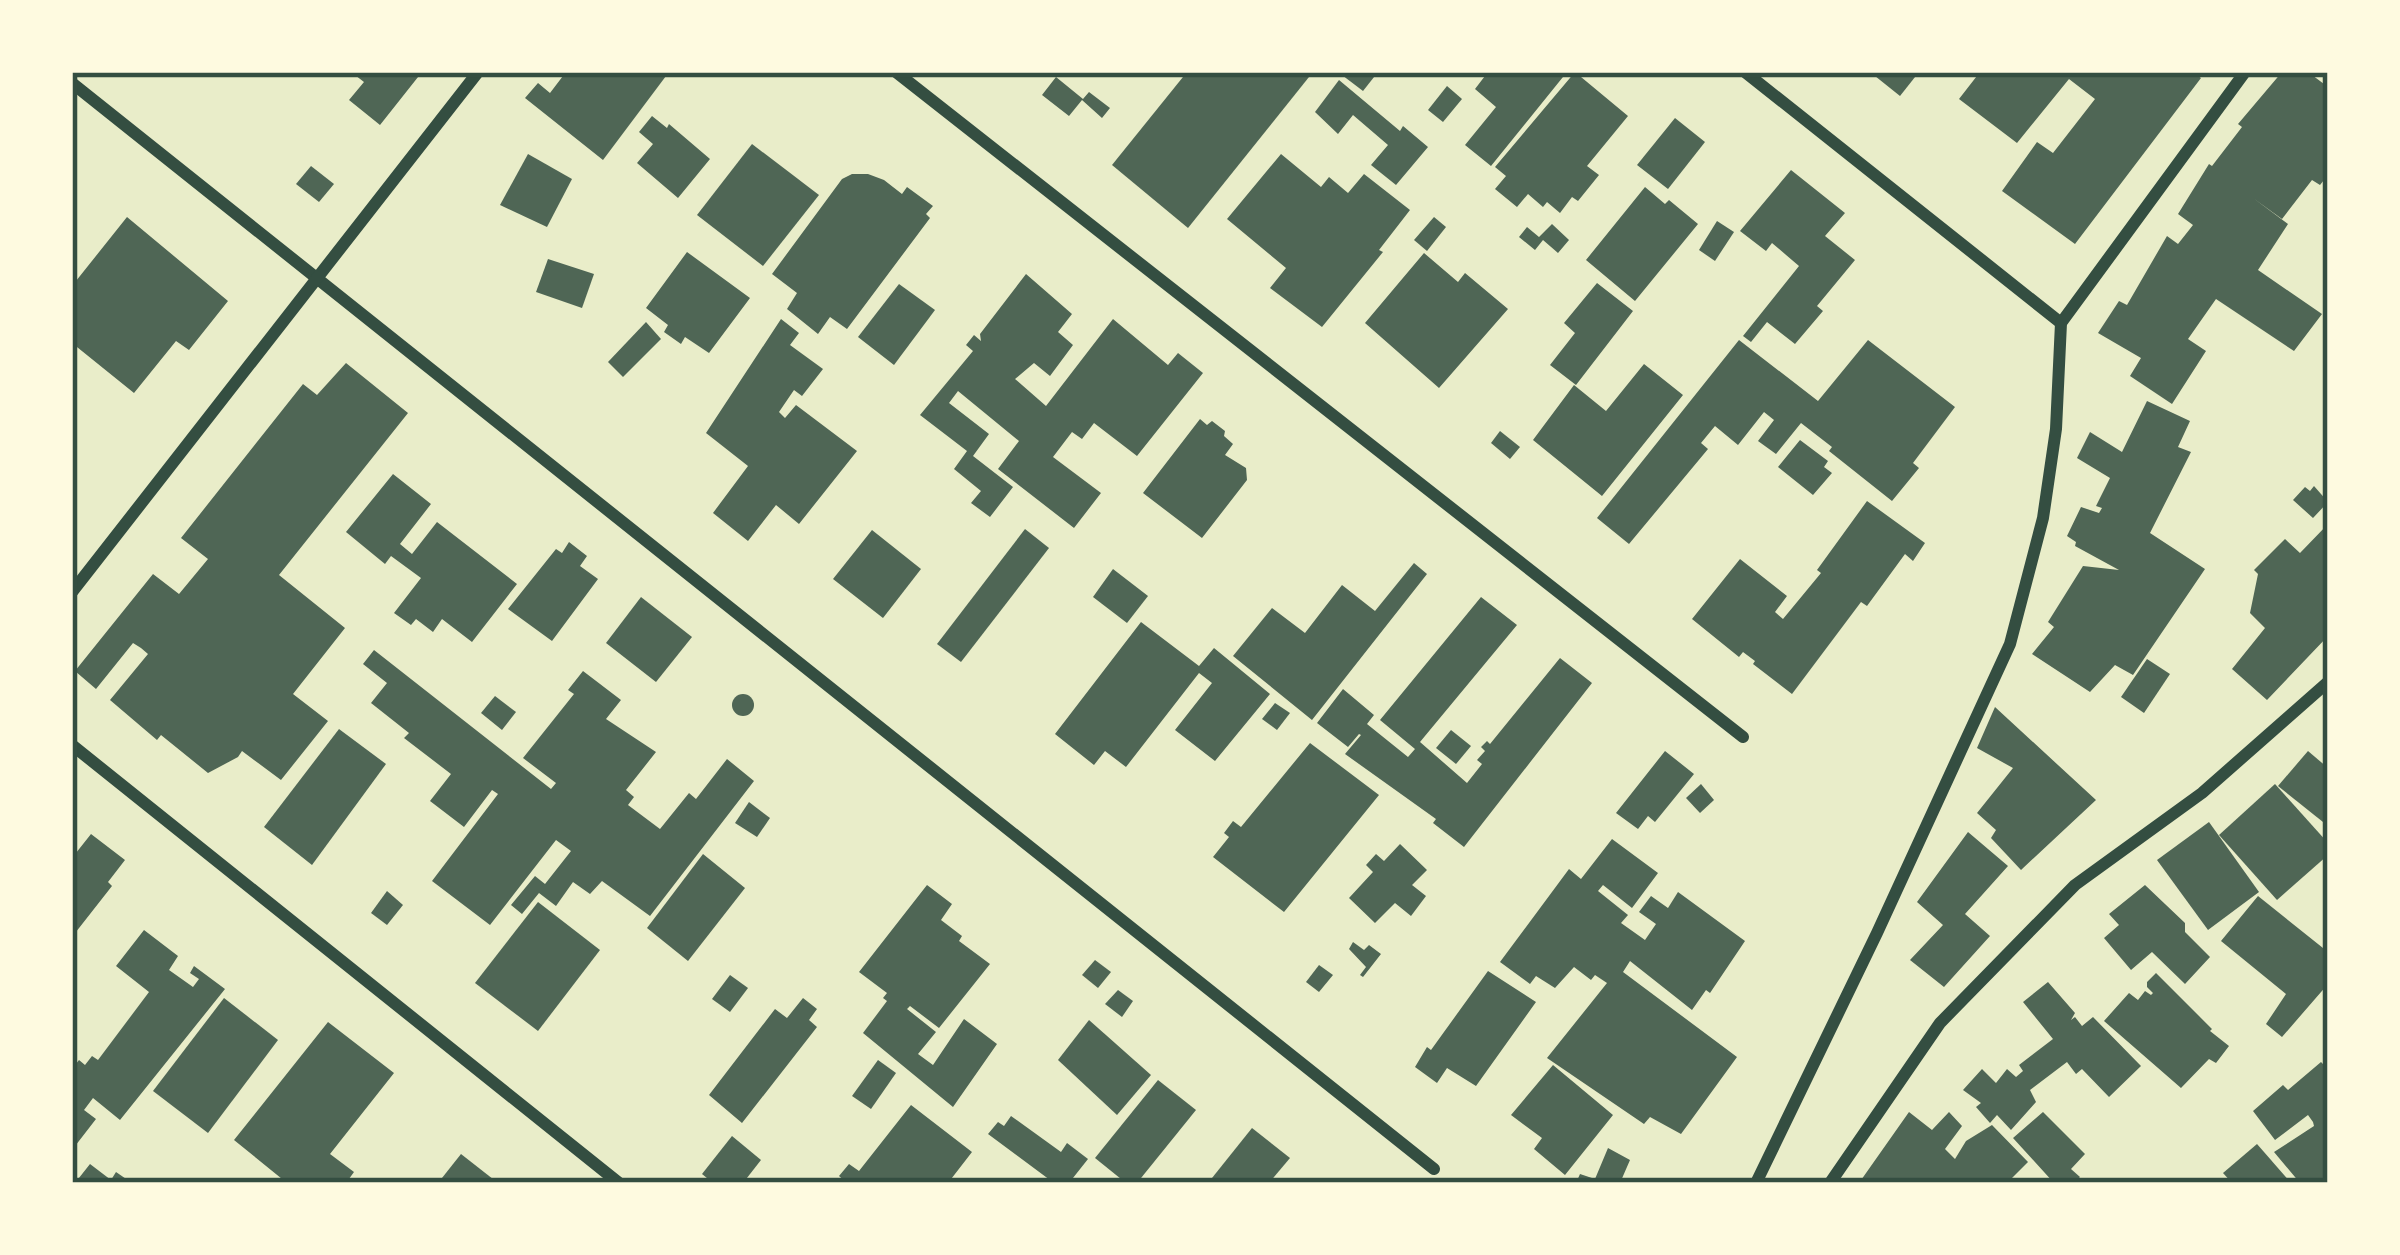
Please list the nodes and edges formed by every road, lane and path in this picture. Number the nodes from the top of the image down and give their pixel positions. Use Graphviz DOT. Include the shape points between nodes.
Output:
graph roads {
  1 [pos="478,72"];
  2 [pos="896,72"];
  3 [pos="1744,72"];
  4 [pos="2245,72"];
  5 [pos="72,83"];
  6 [pos="317,278"];
  7 [pos="2061,323"];
  8 [pos="72,592"];
  9 [pos="2328,682"];
  10 [pos="1743,737"];
  11 [pos="72,745"];
  12 [pos="1434,1168"];
  13 [pos="619,1183"];
  14 [pos="1756,1183"];
  15 [pos="1830,1183"];
  1 -- 6 [label="street"];
  2 -- 10 [label="street"];
  3 -- 7 [label="street"];
  4 -- 7 [label="street"];
  5 -- 6 [label="street"];
  6 -- 8 [label="street"];
  6 -- 12 [label="street"];
  7 -- 14 [label="street" via="2043,518 2010,644"];
  9 -- 15 [label="street" via="2202,793 2075,885 1940,1023"];
  11 -- 13 [label="street"];
}
